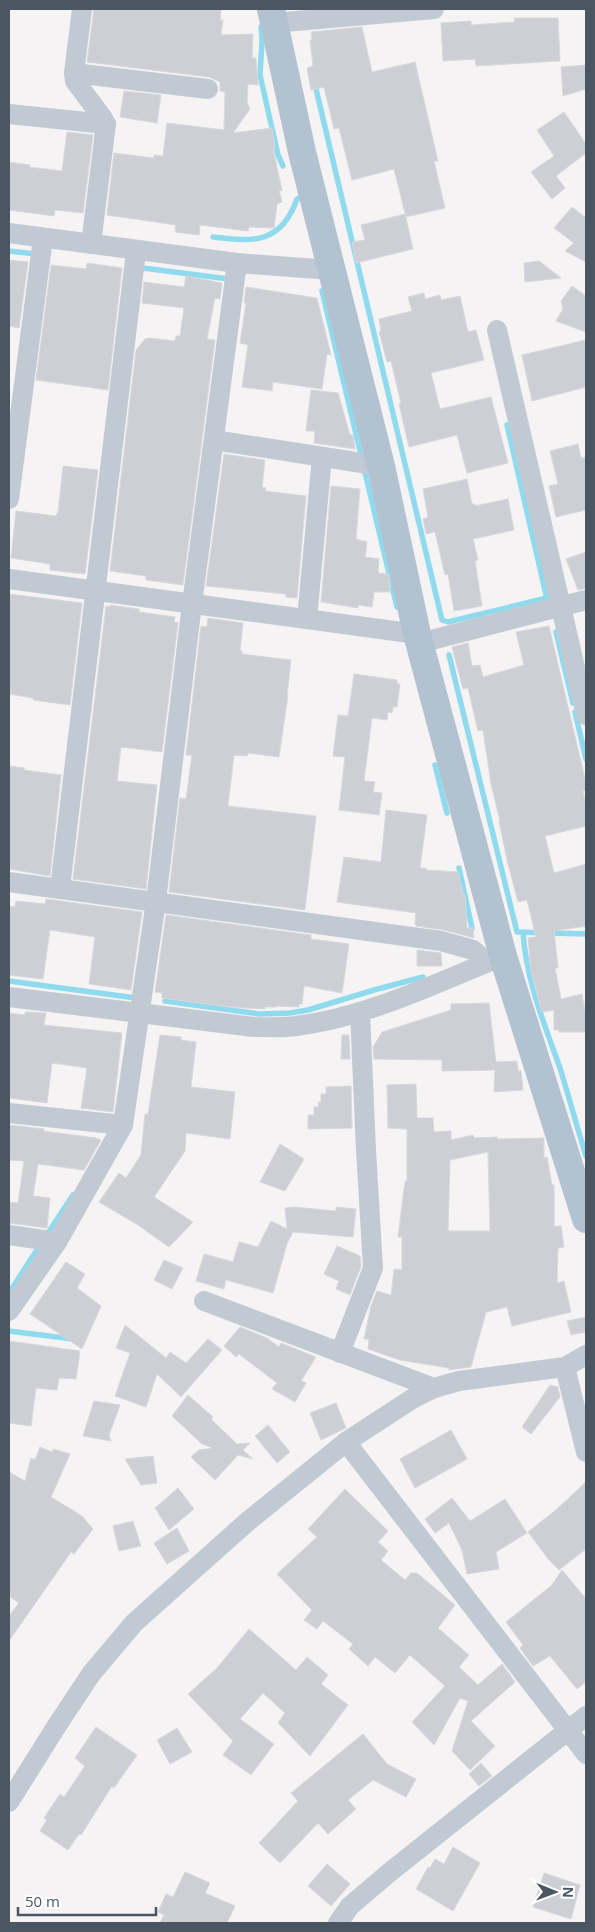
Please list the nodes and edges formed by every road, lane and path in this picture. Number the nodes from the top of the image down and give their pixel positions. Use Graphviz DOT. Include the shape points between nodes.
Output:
graph roads {
  1 [pos="82,9"];
  2 [pos="434,9"];
  3 [pos="272,16"];
  4 [pos="74,73"];
  5 [pos="208,89"];
  6 [pos="9,114"];
  7 [pos="106,124"];
  8 [pos="9,233"];
  9 [pos="43,238"];
  10 [pos="91,244"];
  11 [pos="136,251"];
  12 [pos="237,263"];
  13 [pos="330,270"];
  14 [pos="497,330"];
  15 [pos="214,440"];
  16 [pos="322,457"];
  17 [pos="381,466"];
  18 [pos="9,499"];
  19 [pos="9,579"];
  20 [pos="96,592"];
  21 [pos="586,600"];
  22 [pos="192,604"];
  23 [pos="561,606"];
  24 [pos="307,619"];
  25 [pos="418,638"];
  26 [pos="586,715"];
  27 [pos="9,882"];
  28 [pos="60,888"];
  29 [pos="156,901"];
  30 [pos="495,959"];
  31 [pos="9,996"];
  32 [pos="360,1012"];
  33 [pos="139,1013"];
  34 [pos="9,1113"];
  35 [pos="123,1125"];
  36 [pos="586,1220"];
  37 [pos="9,1235"];
  38 [pos="57,1242"];
  39 [pos="204,1301"];
  40 [pos="9,1311"];
  41 [pos="340,1353"];
  42 [pos="586,1355"];
  43 [pos="565,1367"];
  44 [pos="434,1388"];
  45 [pos="346,1442"];
  46 [pos="586,1452"];
  47 [pos="586,1716"];
  48 [pos="568,1732"];
  49 [pos="586,1754"];
  50 [pos="9,1802"];
  51 [pos="338,1923"];
  1 -- 4 [label="street"];
  2 -- 3 [label="street"];
  3 -- 13 [label="main road"];
  4 -- 5 [label="street"];
  4 -- 7 [label="street" via="78,87"];
  6 -- 7 [label="street"];
  7 -- 10 [label="street"];
  8 -- 9 [label="street"];
  9 -- 10 [label="street"];
  9 -- 18 [label="street"];
  10 -- 11 [label="street"];
  11 -- 12 [label="street"];
  11 -- 20 [label="street"];
  12 -- 13 [label="street"];
  12 -- 15 [label="street"];
  13 -- 17 [label="main road"];
  14 -- 23 [label="street"];
  15 -- 16 [label="street"];
  15 -- 22 [label="street"];
  16 -- 17 [label="street"];
  16 -- 24 [label="street"];
  17 -- 25 [label="main road"];
  19 -- 20 [label="street"];
  20 -- 22 [label="street"];
  20 -- 28 [label="street"];
  21 -- 23 [label="street"];
  22 -- 24 [label="street"];
  22 -- 29 [label="street"];
  23 -- 25 [label="street"];
  23 -- 26 [label="street"];
  24 -- 25 [label="street"];
  25 -- 30 [label="main road"];
  27 -- 28 [label="street"];
  28 -- 29 [label="street"];
  29 -- 30 [label="street" via="441,941"];
  29 -- 33 [label="street"];
  30 -- 32 [label="street"];
  30 -- 36 [label="main road"];
  31 -- 33 [label="street"];
  32 -- 33 [label="street" via="294,1027 254,1027"];
  32 -- 41 [label="street" via="373,1268"];
  33 -- 35 [label="street"];
  34 -- 35 [label="street"];
  35 -- 38 [label="street"];
  37 -- 38 [label="street"];
  38 -- 40 [label="street"];
  39 -- 41 [label="street"];
  41 -- 44 [label="street"];
  42 -- 43 [label="street"];
  43 -- 44 [label="street" via="459,1381"];
  43 -- 46 [label="street"];
  44 -- 45 [label="street"];
  45 -- 48 [label="street"];
  45 -- 50 [label="street" via="247,1522 134,1623 91,1674"];
  47 -- 48 [label="street"];
  48 -- 49 [label="street"];
  48 -- 51 [label="street" via="390,1872 350,1906"];
}
